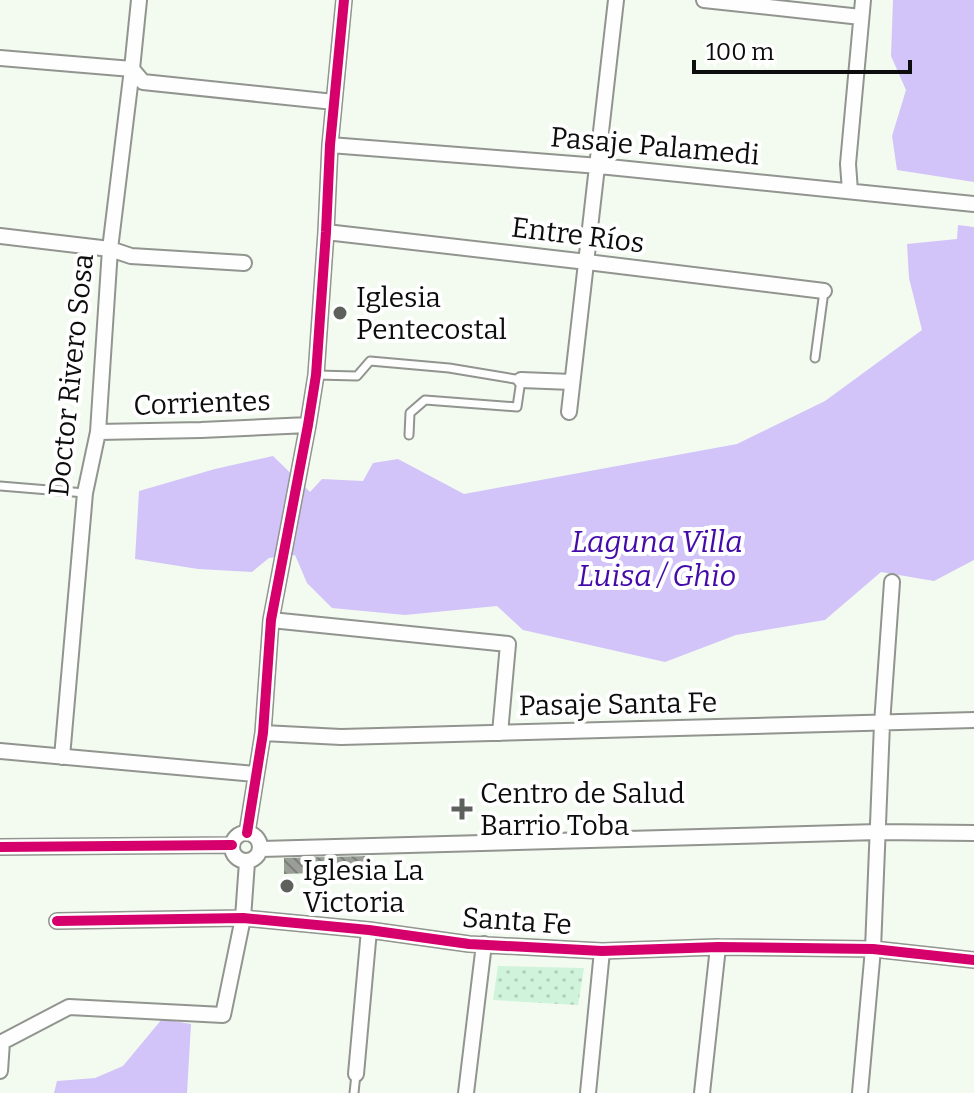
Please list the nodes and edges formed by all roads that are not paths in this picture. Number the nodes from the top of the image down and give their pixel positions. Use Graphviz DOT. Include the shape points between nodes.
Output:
graph roads {
  1 [pos="139,0"];
  2 [pos="344,0"];
  3 [pos="616,0"];
  4 [pos="704,0"];
  5 [pos="863,0"];
  6 [pos="861,17"];
  7 [pos="0,58"];
  8 [pos="132,69"];
  9 [pos="334,102"];
  10 [pos="330,145"];
  11 [pos="599,166"];
  12 [pos="850,191"];
  13 [pos="974,204"];
  14 [pos="326,232"];
  15 [pos="0,236"];
  16 [pos="110,249"];
  17 [pos="587,262"];
  18 [pos="244,263"];
  19 [pos="824,291"];
  20 [pos="815,358"];
  21 [pos="316,375"];
  22 [pos="521,380"];
  23 [pos="572,382"];
  24 [pos="569,412"];
  25 [pos="308,425"];
  26 [pos="98,432"];
  27 [pos="409,435"];
  28 [pos="0,486"];
  29 [pos="85,493"];
  30 [pos="892,582"];
  31 [pos="271,620"];
  32 [pos="974,720"];
  33 [pos="882,724"];
  34 [pos="263,733"];
  35 [pos="500,733"];
  36 [pos="0,751"];
  37 [pos="62,757"];
  38 [pos="255,774"];
  39 [pos="878,832"];
  40 [pos="247,833"];
  41 [pos="974,833"];
  42 [pos="232,845"];
  43 [pos="0,847"];
  44 [pos="261,849"];
  45 [pos="247,862"];
  46 [pos="243,918"];
  47 [pos="57,921"];
  48 [pos="369,930"];
  49 [pos="484,944"];
  50 [pos="718,947"];
  51 [pos="873,949"];
  52 [pos="602,951"];
  53 [pos="974,960"];
  54 [pos="2,1042"];
  55 [pos="0,1071"];
  56 [pos="356,1074"];
  57 [pos="354,1093"];
  58 [pos="466,1093"];
  59 [pos="588,1093"];
  60 [pos="702,1093"];
  61 [pos="860,1093"];
  1 -- 8 [label="street, Doctor Rivero Sosa"];
  2 -- 9 [label="street"];
  3 -- 11 [label="street"];
  4 -- 6 [label="street"];
  5 -- 6 [label="street"];
  6 -- 12 [label="street"];
  7 -- 8 [label="street"];
  8 -- 9 [label="street" via="143,82"];
  8 -- 16 [label="street, Doctor Rivero Sosa"];
  9 -- 10 [label="street"];
  10 -- 11 [label="street, Pasaje Palamedi"];
  10 -- 14 [label="street"];
  11 -- 12 [label="street, Pasaje Palamedi"];
  11 -- 17 [label="street"];
  12 -- 13 [label="street, Pasaje Palamedi"];
  14 -- 17 [label="street, Entre Ríos"];
  14 -- 21 [label="street"];
  15 -- 16 [label="street"];
  16 -- 18 [label="street" via="131,256"];
  16 -- 26 [label="street, Doctor Rivero Sosa"];
  17 -- 19 [label="street, Entre Ríos"];
  17 -- 23 [label="street"];
  19 -- 20 [label="lane"];
  21 -- 22 [label="lane" via="357,376 370,361"];
  21 -- 25 [label="street"];
  22 -- 23 [label="street"];
  22 -- 27 [label="lane" via="517,407 425,400 410,413"];
  23 -- 24 [label="street"];
  25 -- 26 [label="street, Corrientes"];
  25 -- 31 [label="street"];
  26 -- 29 [label="street, Doctor Rivero Sosa"];
  28 -- 29 [label="lane"];
  29 -- 37 [label="street, Doctor Rivero Sosa"];
  30 -- 33 [label="street"];
  31 -- 34 [label="street"];
  31 -- 35 [label="street" via="508,644"];
  32 -- 33 [label="street, Pasaje Santa Fe"];
  33 -- 35 [label="street, Pasaje Santa Fe"];
  33 -- 39 [label="street"];
  34 -- 35 [label="street, Pasaje Santa Fe"];
  34 -- 38 [label="street"];
  36 -- 37 [label="street"];
  37 -- 38 [label="street"];
  38 -- 40 [label="street"];
  39 -- 41 [label="street"];
  39 -- 44 [label="street"];
  39 -- 51 [label="street"];
  40 -- 42 [label="street"];
  40 -- 44 [label="street" via="255,835"];
  42 -- 43 [label="street"];
  42 -- 45 [label="street" via="238,860"];
  44 -- 45 [label="street"];
  45 -- 46 [label="street"];
  46 -- 47 [label="street, Santa Fe"];
  46 -- 48 [label="street, Santa Fe"];
  46 -- 54 [label="street" via="223,1015 69,1007"];
  48 -- 49 [label="street, Santa Fe"];
  48 -- 56 [label="street"];
  49 -- 52 [label="street, Santa Fe"];
  49 -- 58 [label="street"];
  50 -- 51 [label="street, Santa Fe"];
  50 -- 52 [label="street, Santa Fe"];
  50 -- 60 [label="street"];
  51 -- 53 [label="street, Santa Fe"];
  51 -- 61 [label="street"];
  52 -- 59 [label="street"];
  54 -- 55 [label="street"];
  56 -- 57 [label="lane"];
}
